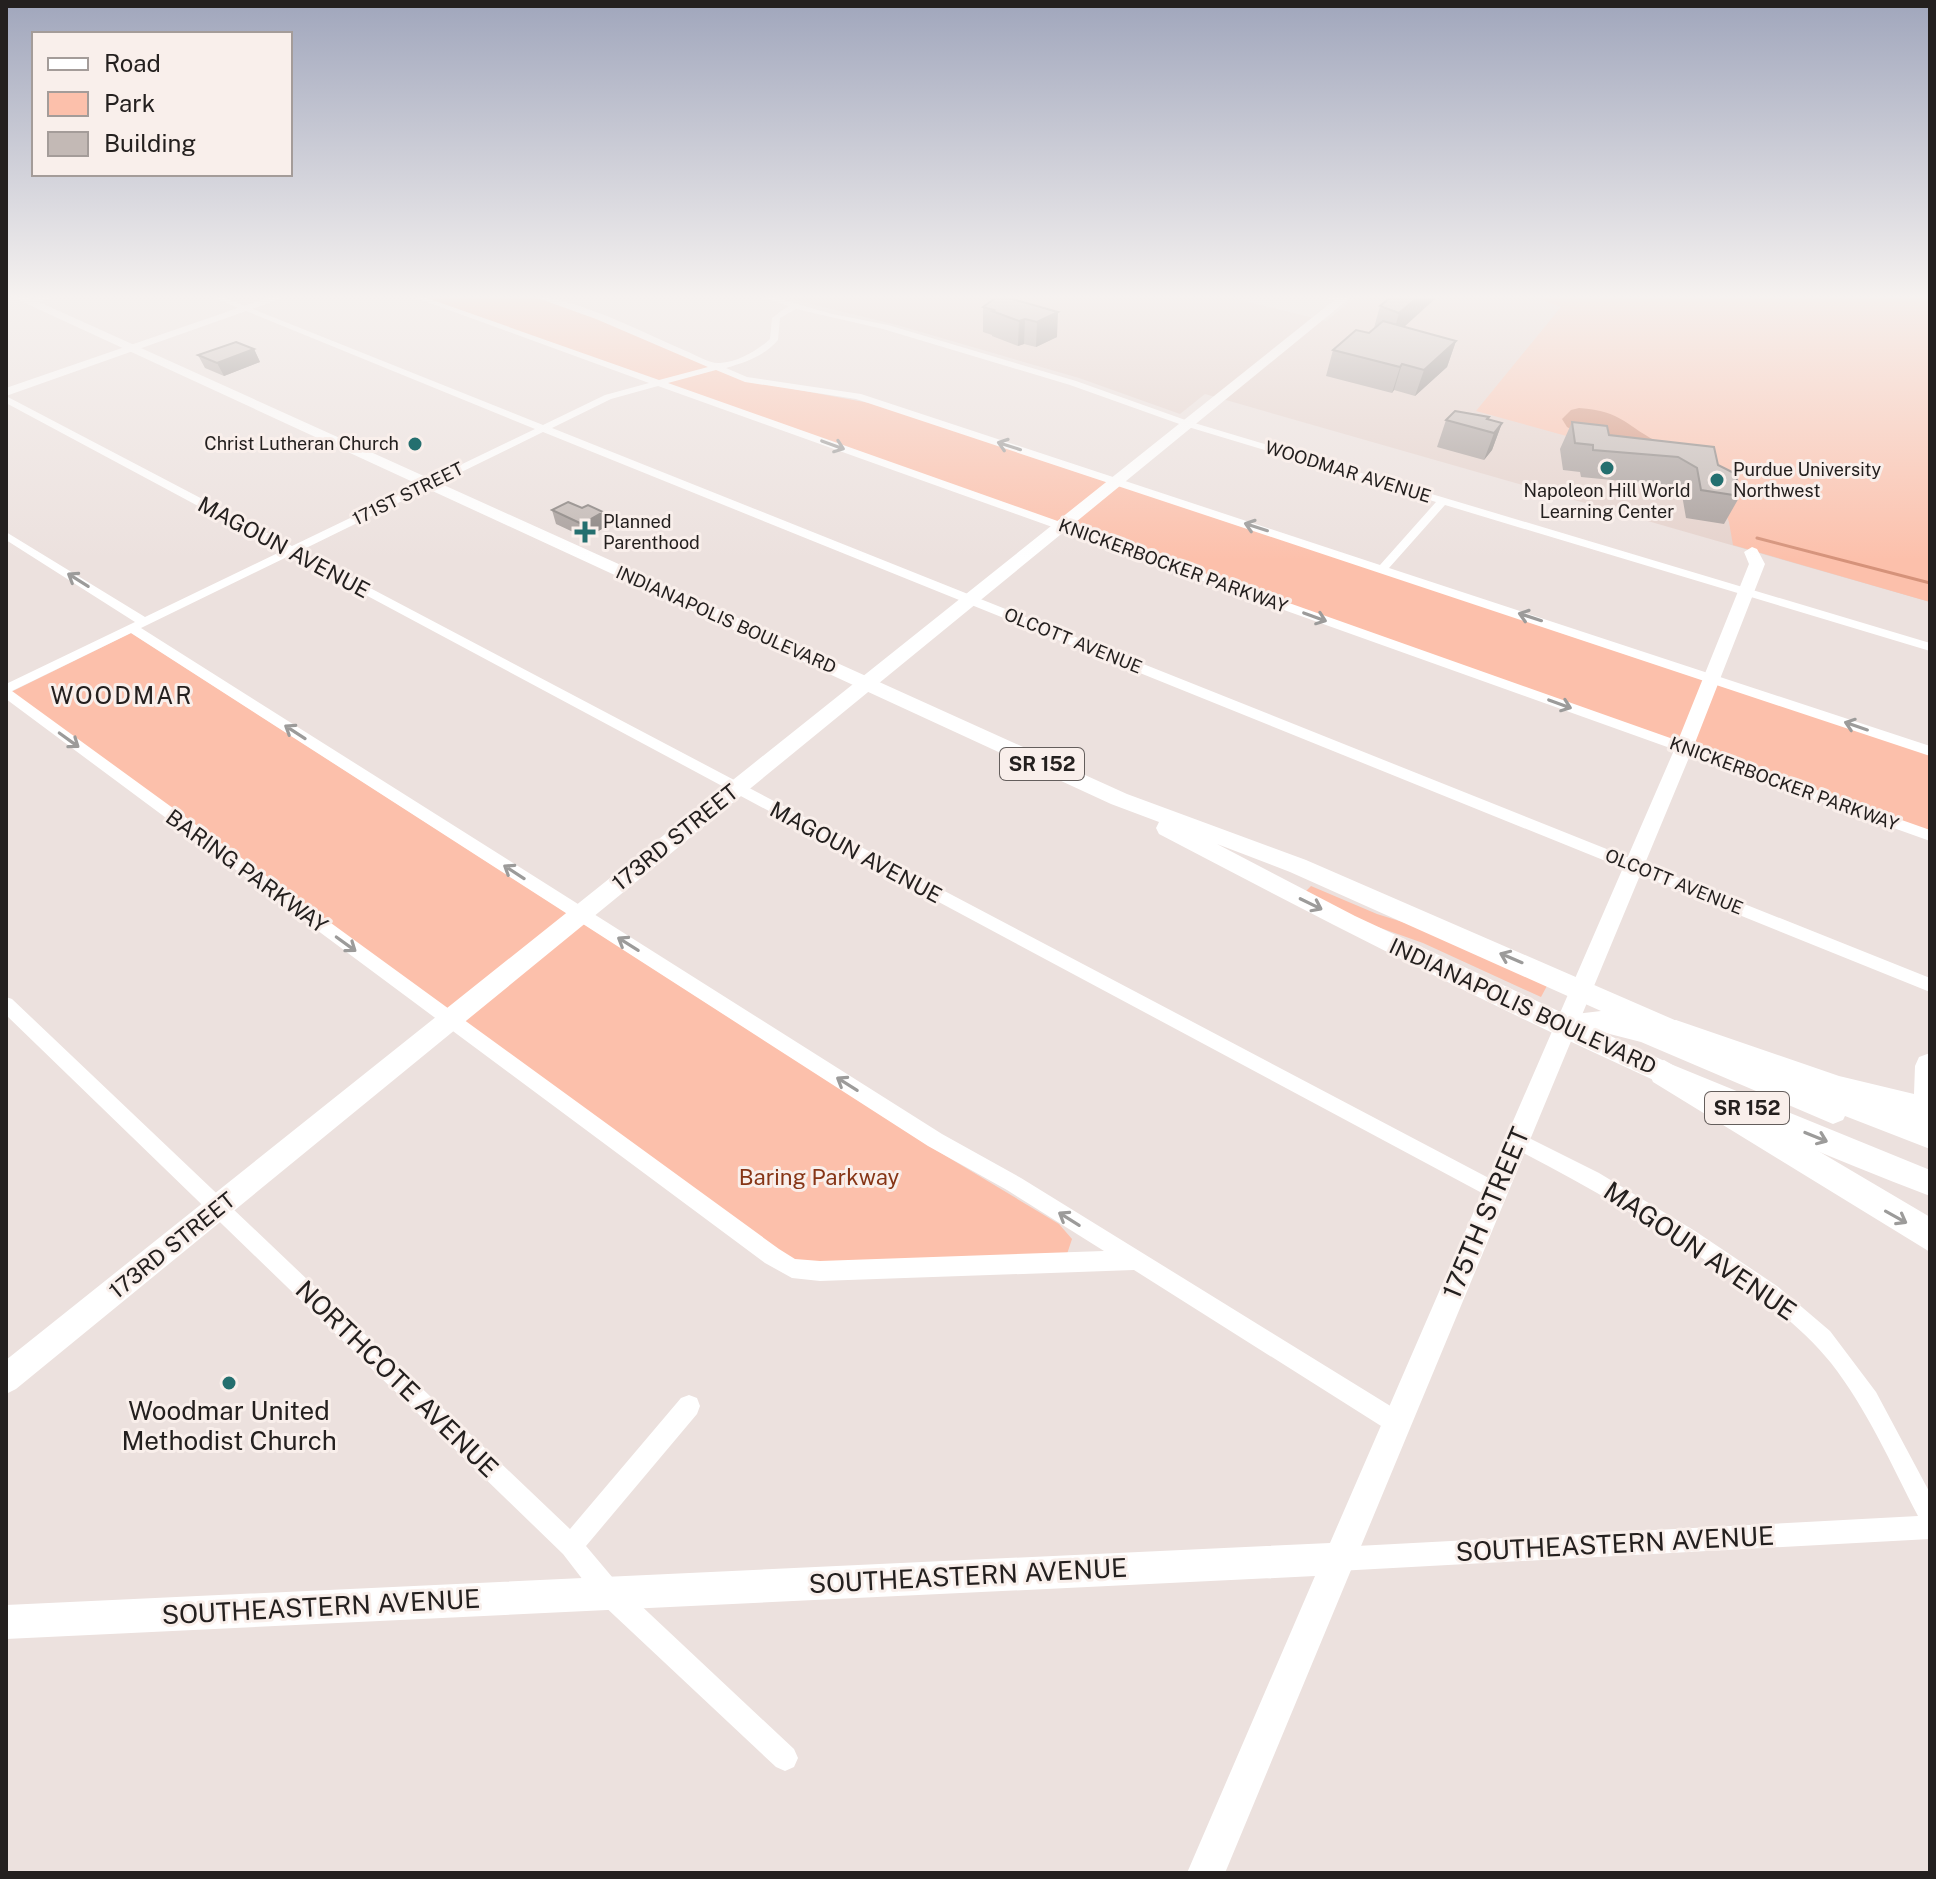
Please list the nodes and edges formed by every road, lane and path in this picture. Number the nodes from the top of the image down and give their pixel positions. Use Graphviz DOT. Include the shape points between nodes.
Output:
graph roads {
  1 [pos="27,385"];
  2 [pos="209,385"];
  3 [pos="433,385"];
  4 [pos="646,385"];
  5 [pos="662,385"];
  6 [pos="777,385"];
  7 [pos="1076,385"];
  8 [pos="1237,385"];
  9 [pos="6,392"];
  10 [pos="6,399"];
  11 [pos="1188,424"];
  12 [pos="543,429"];
  13 [pos="1117,481"];
  14 [pos="429,484"];
  15 [pos="1443,500"];
  16 [pos="1062,526"];
  17 [pos="6,535"];
  18 [pos="291,550"];
  19 [pos="1752,552"];
  20 [pos="1382,569"];
  21 [pos="1747,591"];
  22 [pos="970,599"];
  23 [pos="138,625"];
  24 [pos="1930,647"];
  25 [pos="1712,677"];
  26 [pos="865,683"];
  27 [pos="6,691"];
  28 [pos="1684,748"];
  29 [pos="1930,751"];
  30 [pos="736,788"];
  31 [pos="1930,836"];
  32 [pos="1223,848"];
  33 [pos="1298,866"];
  34 [pos="1634,866"];
  35 [pos="1282,890"];
  36 [pos="580,914"];
  37 [pos="1930,985"];
  38 [pos="1583,989"];
  39 [pos="6,1004"];
  40 [pos="449,1020"];
  41 [pos="1566,1026"];
  42 [pos="1676,1032"];
  43 [pos="1664,1073"];
  44 [pos="1929,1093"];
  45 [pos="1930,1137"];
  46 [pos="1517,1140"];
  47 [pos="1930,1144"];
  48 [pos="1930,1183"];
  49 [pos="1495,1191"];
  50 [pos="218,1207"];
  51 [pos="1930,1236"];
  52 [pos="1136,1260"];
  53 [pos="6,1379"];
  54 [pos="689,1406"];
  55 [pos="1397,1423"];
  56 [pos="1930,1516"];
  57 [pos="1930,1527"];
  58 [pos="571,1546"];
  59 [pos="1338,1559"];
  60 [pos="609,1593"];
  61 [pos="6,1622"];
  62 [pos="785,1758"];
  63 [pos="1206,1873"];
  1 -- 9 [label="street"];
  2 -- 14 [label="main road, INDIANAPOLIS BOULEVARD / SR 152"];
  3 -- 12 [label="street, OLCOTT AVENUE"];
  4 -- 12 [label="street, 171ST STREET"];
  5 -- 16 [label="street, KNICKERBOCKER PARKWAY, one-way"];
  13 -- 6 [label="street, one-way" via="858,396"];
  7 -- 11 [label="street, WOODMAR AVENUE"];
  8 -- 11 [label="street, 173RD STREET"];
  10 -- 18 [label="street, MAGOUN AVENUE"];
  11 -- 13 [label="street, 173RD STREET"];
  11 -- 15 [label="street, WOODMAR AVENUE"];
  12 -- 14 [label="street, 171ST STREET"];
  12 -- 22 [label="street, OLCOTT AVENUE"];
  13 -- 16 [label="street, 173RD STREET"];
  20 -- 13 [label="street, one-way"];
  14 -- 18 [label="street, 171ST STREET"];
  14 -- 26 [label="main road, INDIANAPOLIS BOULEVARD / SR 152"];
  15 -- 20 [label="street"];
  15 -- 21 [label="street, WOODMAR AVENUE"];
  16 -- 22 [label="street, 173RD STREET"];
  16 -- 28 [label="street, KNICKERBOCKER PARKWAY, one-way"];
  23 -- 17 [label="street, one-way"];
  18 -- 23 [label="street, 171ST STREET"];
  18 -- 30 [label="street, MAGOUN AVENUE"];
  19 -- 21 [label="street, 175TH STREET" via="1757,564"];
  25 -- 20 [label="street, one-way"];
  21 -- 24 [label="street, WOODMAR AVENUE"];
  21 -- 25 [label="street, 175TH STREET"];
  22 -- 26 [label="street, 173RD STREET"];
  22 -- 34 [label="street, OLCOTT AVENUE"];
  23 -- 27 [label="street, 171ST STREET"];
  36 -- 23 [label="street, one-way"];
  25 -- 28 [label="street, 175TH STREET"];
  29 -- 25 [label="street, one-way"];
  26 -- 30 [label="street, 173RD STREET"];
  26 -- 32 [label="main road, INDIANAPOLIS BOULEVARD / SR 152"];
  27 -- 40 [label="street, BARING PARKWAY, one-way"];
  28 -- 31 [label="street, KNICKERBOCKER PARKWAY"];
  28 -- 34 [label="street, 175TH STREET"];
  30 -- 36 [label="street, 173RD STREET"];
  30 -- 49 [label="street, MAGOUN AVENUE"];
  32 -- 33 [label="main road, INDIANAPOLIS BOULEVARD / SR 152"];
  32 -- 35 [label="main road, INDIANAPOLIS BOULEVARD / SR 152"];
  33 -- 35 [label="main road"];
  38 -- 33 [label="main road, INDIANAPOLIS BOULEVARD / SR 152, one-way"];
  34 -- 37 [label="street, OLCOTT AVENUE"];
  34 -- 38 [label="street, 175TH STREET"];
  35 -- 41 [label="main road, INDIANAPOLIS BOULEVARD / SR 152, one-way"];
  36 -- 40 [label="street, 173RD STREET"];
  52 -- 36 [label="street, one-way" via="935,1140"];
  38 -- 41 [label="street, 175TH STREET"];
  38 -- 42 [label="main road, INDIANAPOLIS BOULEVARD / SR 152"];
  39 -- 50 [label="street, NORTHCOTE AVENUE"];
  40 -- 50 [label="street, 173RD STREET"];
  40 -- 52 [label="street, BARING PARKWAY" via="792,1268"];
  41 -- 43 [label="main road, INDIANAPOLIS BOULEVARD / SR 152"];
  41 -- 46 [label="street, 175TH STREET"];
  41 -- 47 [label="main road" via="1602,1021 1646,1033 1797,1099"];
  42 -- 44 [label="highway" via="1839,1090"];
  42 -- 45 [label="main road, INDIANAPOLIS BOULEVARD / SR 152"];
  43 -- 48 [label="main road, INDIANAPOLIS BOULEVARD / SR 152, one-way"];
  43 -- 51 [label="highway, one-way"];
  46 -- 49 [label="street, 175TH STREET"];
  46 -- 56 [label="street, MAGOUN AVENUE" via="1601,1182 1664,1222 1766,1289 1825,1340 1875,1416"];
  49 -- 55 [label="street, 175TH STREET"];
  50 -- 53 [label="street, 173RD STREET"];
  50 -- 58 [label="street, NORTHCOTE AVENUE"];
  52 -- 55 [label="street"];
  54 -- 58 [label="street"];
  55 -- 59 [label="street, 175TH STREET"];
  57 -- 59 [label="street, SOUTHEASTERN AVENUE"];
  58 -- 60 [label="street, NORTHCOTE AVENUE"];
  59 -- 60 [label="street, SOUTHEASTERN AVENUE"];
  59 -- 63 [label="street, 175TH STREET"];
  60 -- 61 [label="street, SOUTHEASTERN AVENUE"];
  60 -- 62 [label="street, NORTHCOTE AVENUE"];
}
